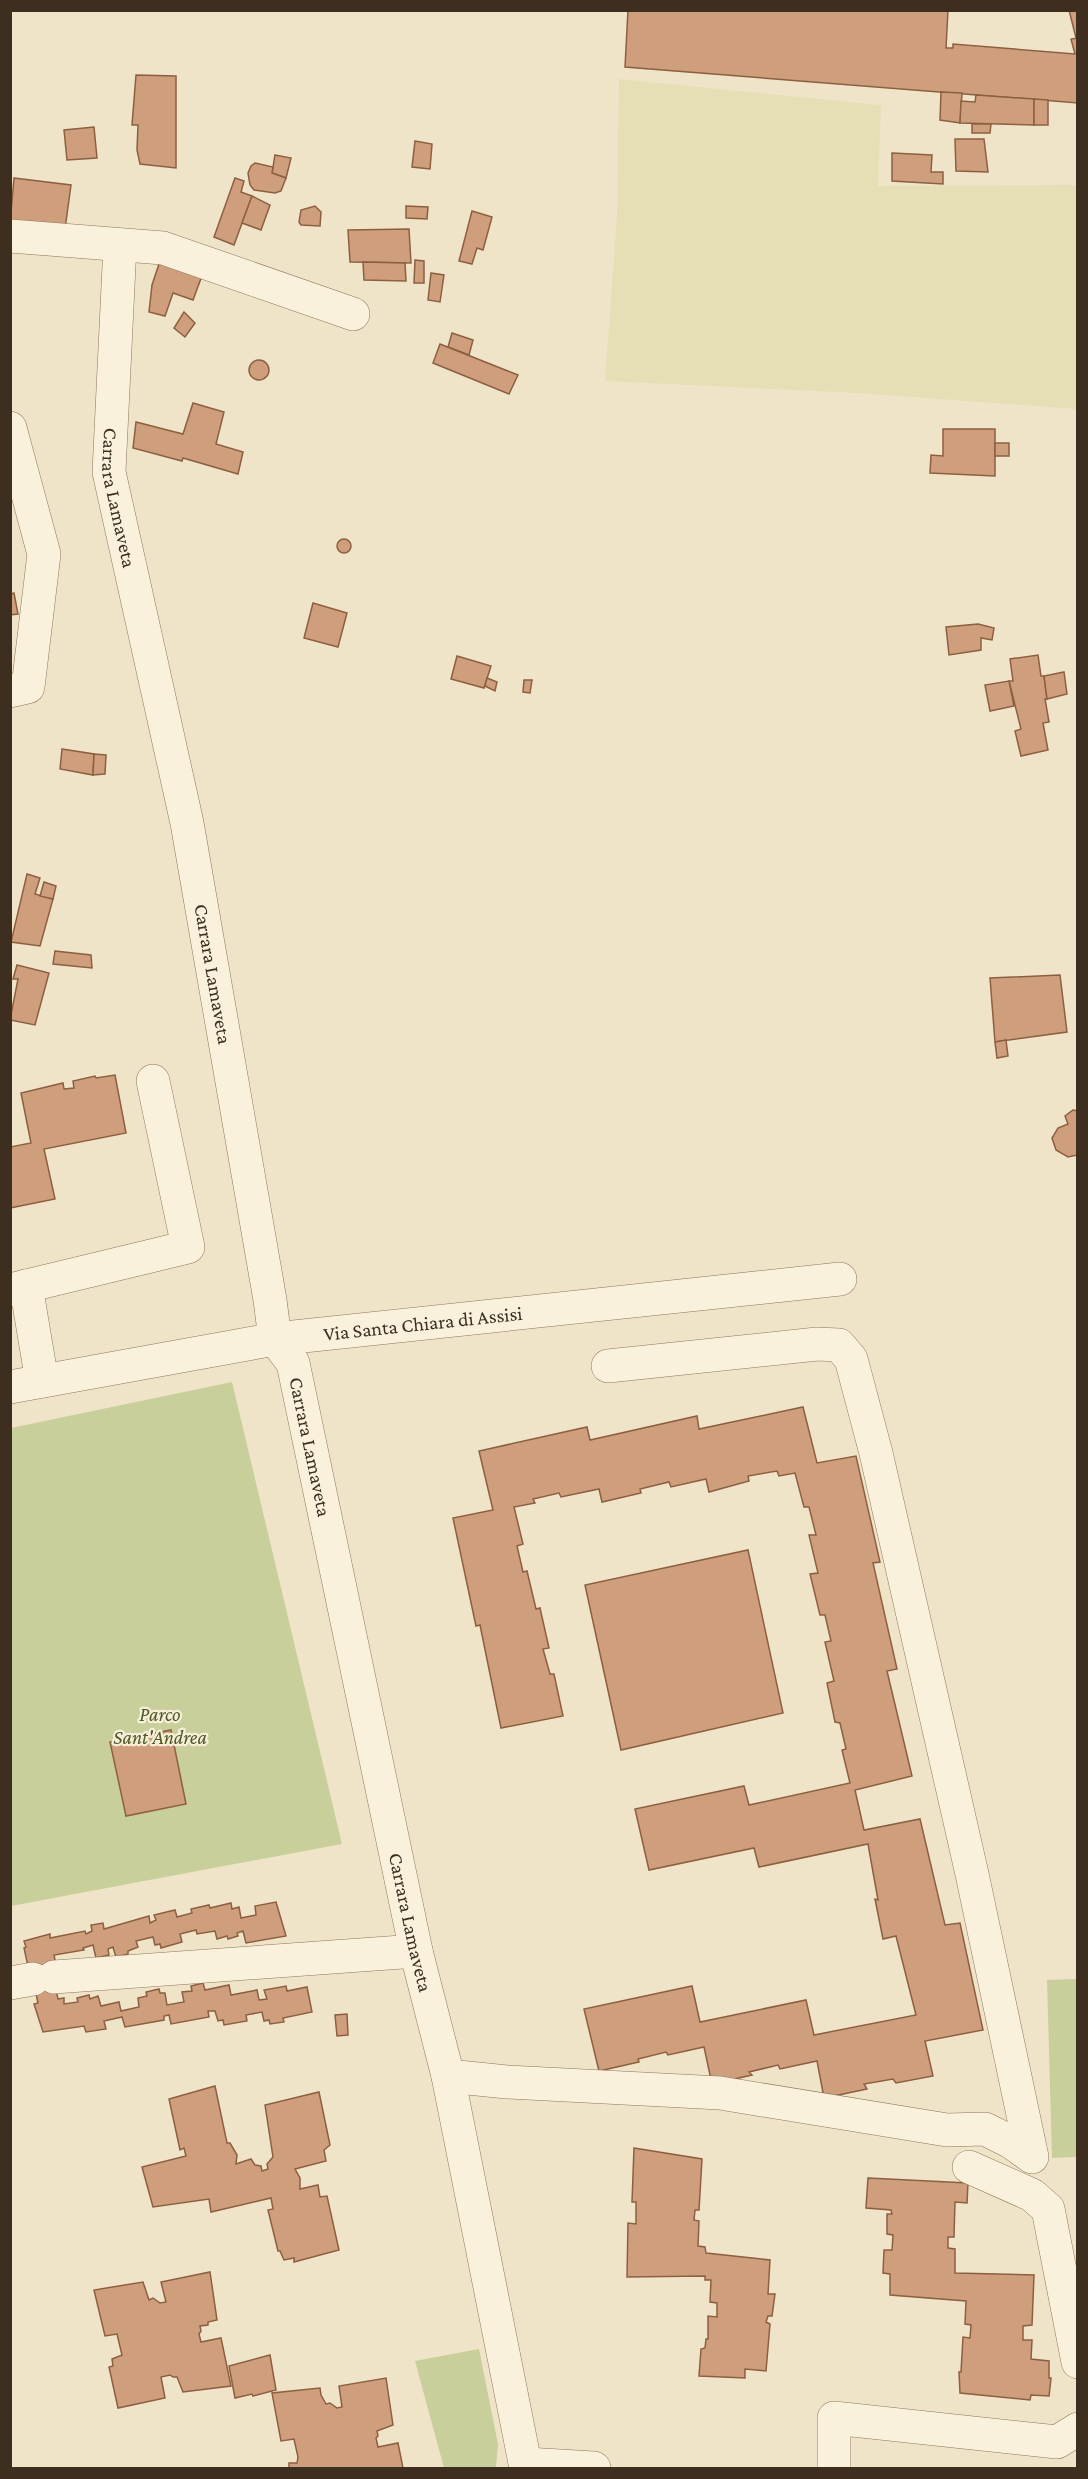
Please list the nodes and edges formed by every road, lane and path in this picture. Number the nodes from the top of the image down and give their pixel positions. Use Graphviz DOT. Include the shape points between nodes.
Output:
graph roads {
  1 [pos="10,236"];
  2 [pos="120,245"];
  3 [pos="353,314"];
  4 [pos="13,446"];
  5 [pos="10,691"];
  6 [pos="153,1081"];
  7 [pos="840,1279"];
  8 [pos="18,1288"];
  9 [pos="275,1339"];
  10 [pos="608,1366"];
  11 [pos="26,1384"];
  12 [pos="416,1951"];
  13 [pos="32,1980"];
  14 [pos="448,2076"];
  15 [pos="969,2167"];
  16 [pos="1077,2362"];
  17 [pos="1077,2430"];
  18 [pos="526,2466"];
  19 [pos="594,2469"];
  20 [pos="834,2469"];
  1 -- 2 [label="street"];
  2 -- 3 [label="street" via="163,248"];
  2 -- 9 [label="street, Carrara Lamaveta" via="109,472 187,823"];
  4 -- 5 [label="street" via="44,554 28,687"];
  6 -- 8 [label="street" via="188,1246"];
  7 -- 9 [label="street, Via Santa Chiara di Assisi"];
  8 -- 11 [label="street"];
  9 -- 11 [label="street, Via Santa Chiara di Assisi"];
  9 -- 12 [label="street, Carrara Lamaveta" via="293,1363"];
  10 -- 14 [label="street" via="817,1344 839,1345 851,1359 876,1452 972,1874 1032,2157 985,2129 947,2130 720,2093"];
  12 -- 13 [label="street"];
  12 -- 14 [label="street, Carrara Lamaveta"];
  14 -- 18 [label="street, Carrara Lamaveta"];
  15 -- 16 [label="street" via="1032,2195 1048,2210"];
  17 -- 20 [label="street" via="1057,2442 834,2418"];
  18 -- 19 [label="street"];
}
